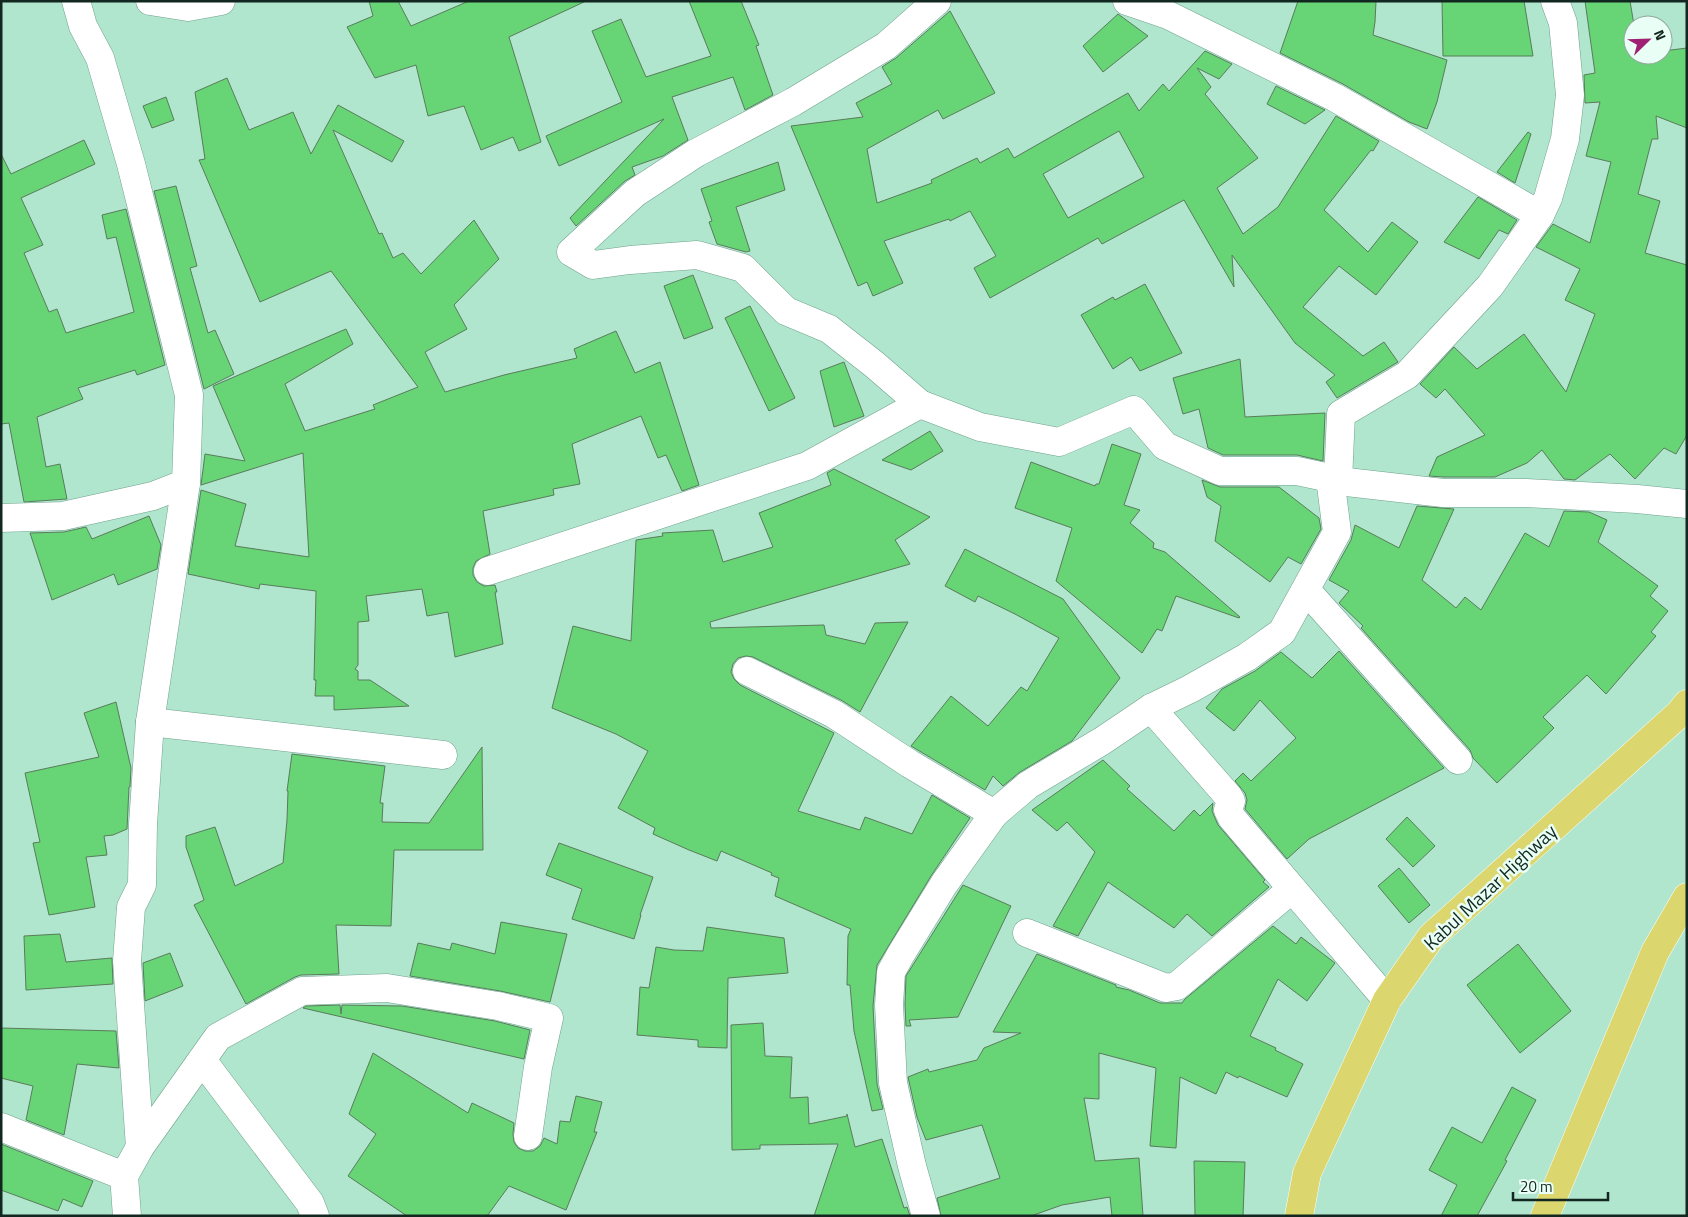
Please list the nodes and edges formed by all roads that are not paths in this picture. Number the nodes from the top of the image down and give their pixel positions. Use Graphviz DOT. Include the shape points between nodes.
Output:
graph roads {
  1 [pos="76,1"];
  2 [pos="150,1"];
  3 [pos="222,1"];
  4 [pos="937,1"];
  5 [pos="1127,1"];
  6 [pos="1555,1"];
  7 [pos="1540,215"];
  8 [pos="920,404"];
  9 [pos="1334,479"];
  10 [pos="186,483"];
  11 [pos="1687,504"];
  12 [pos="1,518"];
  13 [pos="488,571"];
  14 [pos="1306,590"];
  15 [pos="747,671"];
  16 [pos="1687,704"];
  17 [pos="1151,708"];
  18 [pos="150,722"];
  19 [pos="444,755"];
  20 [pos="1458,760"];
  21 [pos="994,814"];
  22 [pos="1292,889"];
  23 [pos="1687,897"];
  24 [pos="1026,933"];
  25 [pos="1387,1000"];
  26 [pos="202,1060"];
  27 [pos="1,1127"];
  28 [pos="528,1136"];
  29 [pos="140,1147"];
  30 [pos="124,1176"];
  31 [pos="127,1216"];
  32 [pos="315,1216"];
  33 [pos="926,1216"];
  34 [pos="1299,1216"];
  35 [pos="1545,1216"];
  1 -- 10 [label="street" via="83,26 103,67 189,395"];
  2 -- 3 [label="street" via="188,7"];
  4 -- 8 [label="street" via="886,46 793,102 696,153 635,193 571,252 593,265 697,255 743,268 786,311 829,329"];
  5 -- 7 [label="street" via="1168,15 1334,97"];
  6 -- 7 [label="street" via="1562,23 1570,95 1566,139"];
  7 -- 9 [label="street" via="1490,286 1407,375 1341,414"];
  8 -- 9 [label="street" via="980,427 1059,442 1134,410 1165,446 1220,471 1297,471"];
  8 -- 13 [label="street" via="807,466"];
  9 -- 11 [label="street" via="1443,493 1526,493"];
  9 -- 14 [label="street" via="1337,532"];
  10 -- 12 [label="street" via="152,496 63,516"];
  10 -- 18 [label="street"];
  14 -- 17 [label="street" via="1282,632 1247,657"];
  14 -- 20 [label="street"];
  15 -- 21 [label="street" via="834,714"];
  16 -- 25 [label="highway, Kabul Mazar Highway" via="1431,937"];
  17 -- 21 [label="street" via="1028,785"];
  17 -- 22 [label="street" via="1228,796 1229,814"];
  18 -- 19 [label="street"];
  18 -- 29 [label="street" via="142,885 131,907 128,961"];
  21 -- 33 [label="street" via="944,884 891,972 889,1005 894,1083"];
  22 -- 24 [label="street" via="1177,986 1166,988"];
  22 -- 25 [label="street"];
  23 -- 35 [label="highway" via="1655,952"];
  25 -- 34 [label="highway, Kabul Mazar Highway" via="1307,1173"];
  26 -- 28 [label="street" via="218,1037 302,991 387,988 498,1006 549,1018"];
  26 -- 29 [label="street"];
  26 -- 32 [label="street" via="310,1203"];
  27 -- 30 [label="street"];
  29 -- 30 [label="street"];
  30 -- 31 [label="street"];
}
